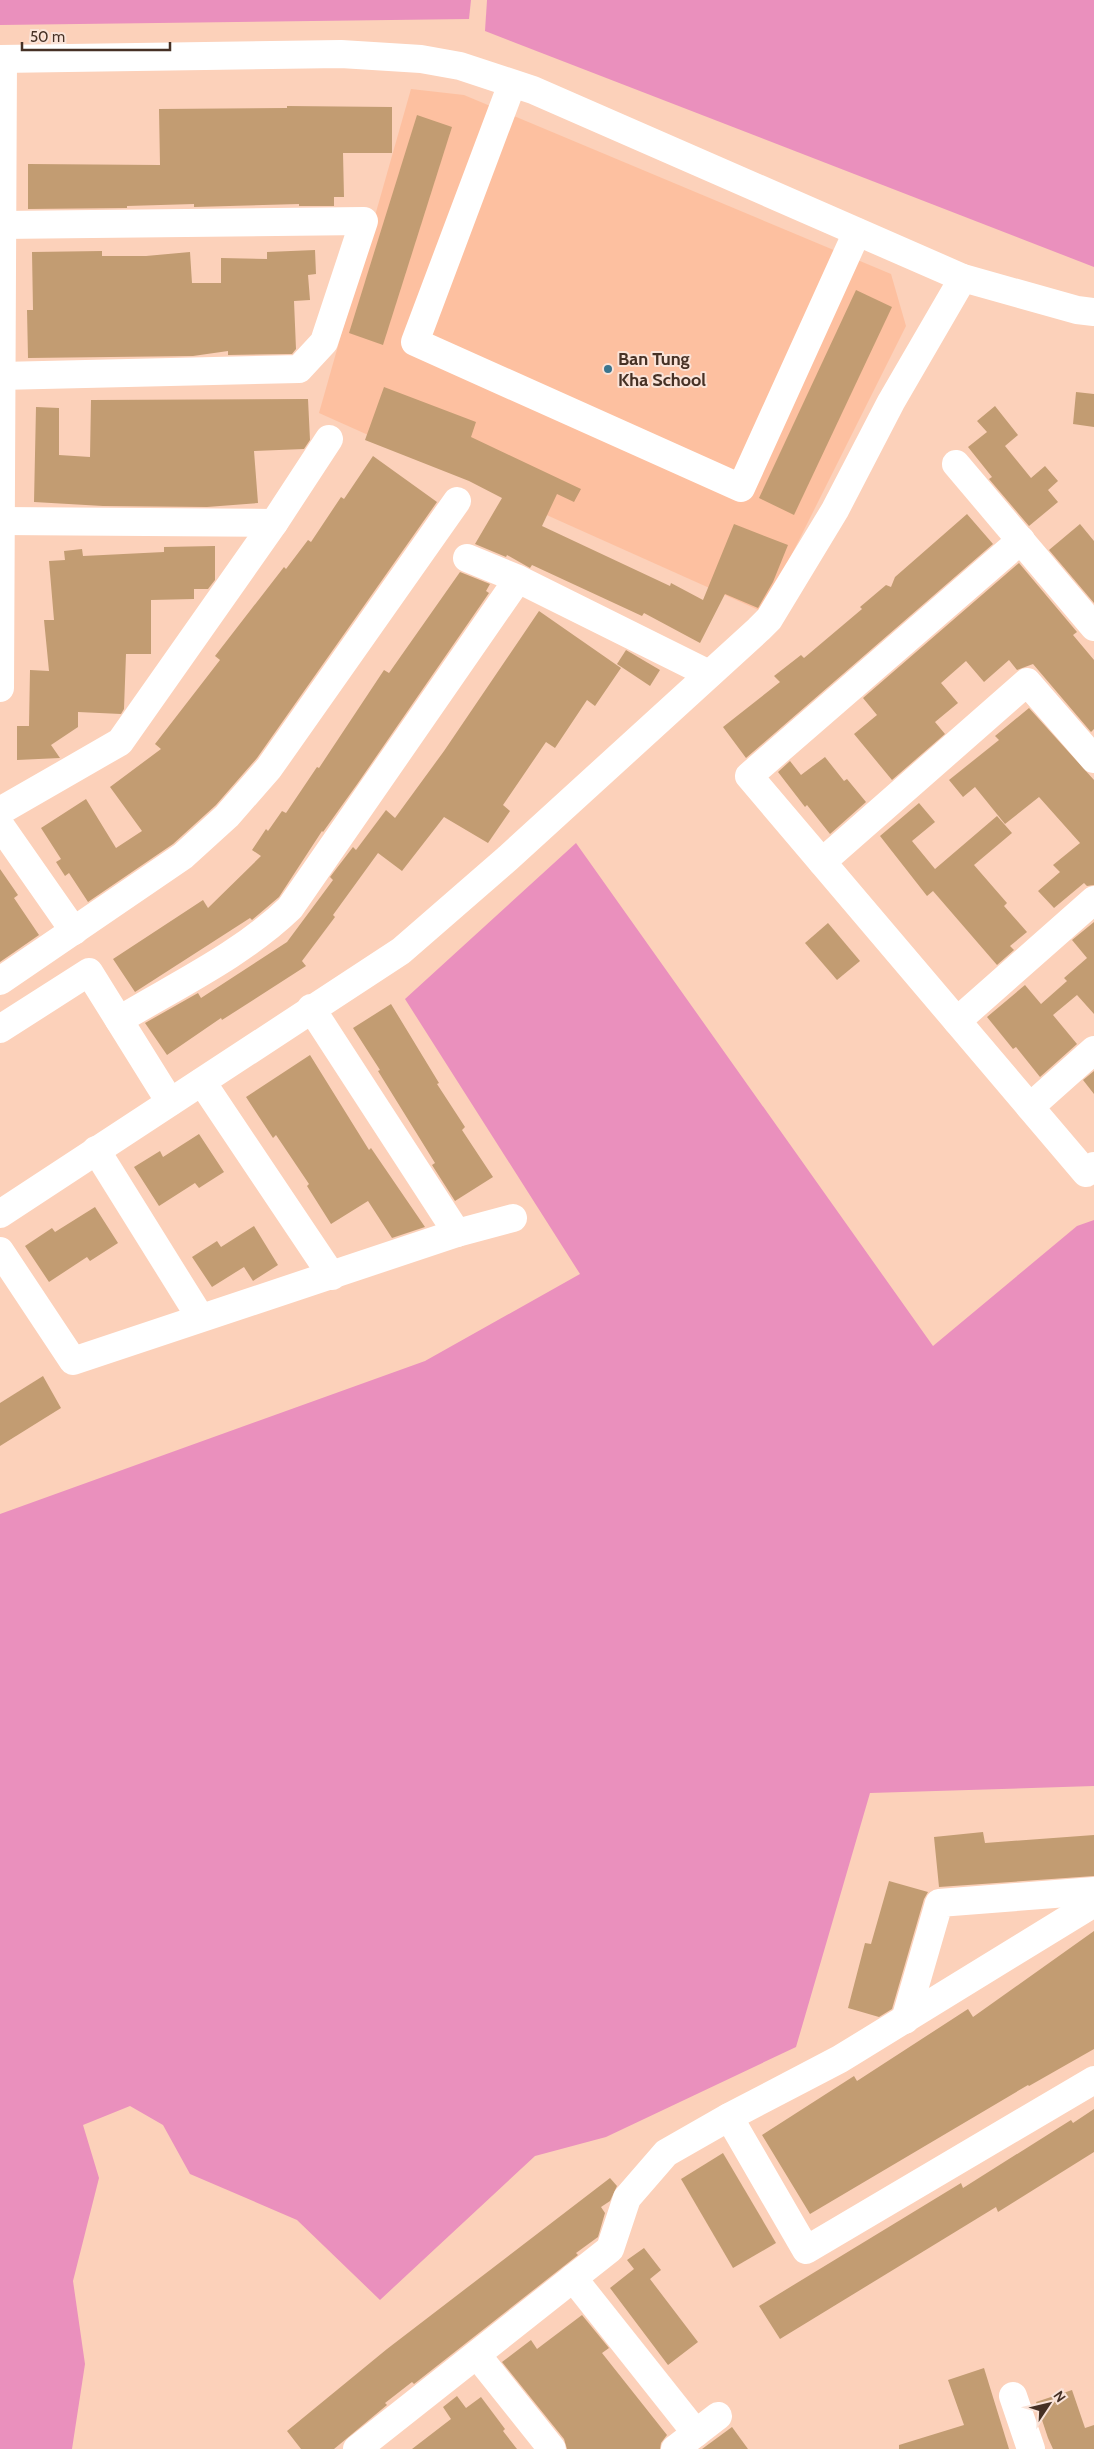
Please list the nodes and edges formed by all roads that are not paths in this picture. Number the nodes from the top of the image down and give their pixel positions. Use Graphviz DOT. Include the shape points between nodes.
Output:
graph roads {
  1 [pos="2,59"];
  2 [pos="512,84"];
  3 [pos="1,225"];
  4 [pos="857,232"];
  5 [pos="962,278"];
  6 [pos="1094,312"];
  7 [pos="1,376"];
  8 [pos="329,439"];
  9 [pos="956,464"];
  10 [pos="457,501"];
  11 [pos="1,521"];
  12 [pos="274,523"];
  13 [pos="1021,540"];
  14 [pos="467,558"];
  15 [pos="518,579"];
  16 [pos="1094,627"];
  17 [pos="0,672"];
  18 [pos="709,674"];
  19 [pos="1094,759"];
  20 [pos="0,810"];
  21 [pos="0,825"];
  22 [pos="822,862"];
  23 [pos="1094,900"];
  24 [pos="74,930"];
  25 [pos="0,981"];
  26 [pos="311,1008"];
  27 [pos="119,1020"];
  28 [pos="957,1021"];
  29 [pos="0,1029"];
  30 [pos="1094,1050"];
  31 [pos="202,1082"];
  32 [pos="170,1102"];
  33 [pos="1030,1107"];
  34 [pos="96,1150"];
  35 [pos="1094,1166"];
  36 [pos="0,1214"];
  37 [pos="513,1218"];
  38 [pos="457,1233"];
  39 [pos="0,1251"];
  40 [pos="332,1276"];
  41 [pos="200,1317"];
  42 [pos="1094,1891"];
  43 [pos="1094,1903"];
  44 [pos="905,2020"];
  45 [pos="1094,2080"];
  46 [pos="729,2117"];
  47 [pos="573,2278"];
  48 [pos="477,2354"];
  49 [pos="1013,2396"];
  50 [pos="718,2416"];
  51 [pos="696,2433"];
  52 [pos="373,2444"];
  53 [pos="552,2449"];
  54 [pos="675,2449"];
  55 [pos="1031,2449"];
  1 -- 2 [label="street" via="341,54 422,59 460,66"];
  1 -- 3 [label="street"];
  2 -- 4 [label="street" via="533,90"];
  2 -- 4 [label="street" via="415,342 741,488"];
  3 -- 7 [label="street"];
  3 -- 7 [label="street" via="364,221 324,342 299,369"];
  4 -- 5 [label="street"];
  5 -- 6 [label="street"];
  5 -- 18 [label="street" via="891,402 835,510 775,611"];
  7 -- 11 [label="street"];
  8 -- 12 [label="street"];
  9 -- 13 [label="street"];
  10 -- 24 [label="street" via="269,768 239,802 182,856"];
  11 -- 12 [label="street"];
  11 -- 17 [label="street"];
  12 -- 20 [label="street" via="120,742"];
  13 -- 16 [label="street"];
  13 -- 22 [label="street" via="749,776"];
  14 -- 15 [label="street"];
  15 -- 18 [label="street"];
  15 -- 27 [label="street" via="290,908 240,948"];
  18 -- 26 [label="street" via="401,951"];
  19 -- 22 [label="street" via="1027,682"];
  21 -- 24 [label="street"];
  22 -- 28 [label="street"];
  23 -- 28 [label="street"];
  24 -- 25 [label="street"];
  26 -- 31 [label="street"];
  26 -- 38 [label="street"];
  27 -- 29 [label="street" via="89,972"];
  27 -- 32 [label="street"];
  28 -- 33 [label="street"];
  30 -- 33 [label="street"];
  31 -- 32 [label="street"];
  31 -- 40 [label="street"];
  32 -- 34 [label="street"];
  33 -- 35 [label="street" via="1086,1173"];
  34 -- 36 [label="street"];
  34 -- 41 [label="street"];
  37 -- 38 [label="street"];
  38 -- 40 [label="street"];
  39 -- 41 [label="street" via="73,1361"];
  40 -- 41 [label="street"];
  42 -- 44 [label="street" via="939,1903"];
  43 -- 44 [label="street"];
  44 -- 46 [label="street" via="840,2059"];
  45 -- 46 [label="street" via="806,2250"];
  46 -- 47 [label="street" via="666,2154 627,2198 610,2249"];
  47 -- 48 [label="street"];
  47 -- 51 [label="street"];
  48 -- 52 [label="street"];
  48 -- 53 [label="street"];
  49 -- 55 [label="street"];
  50 -- 51 [label="street"];
  51 -- 54 [label="street"];
}
